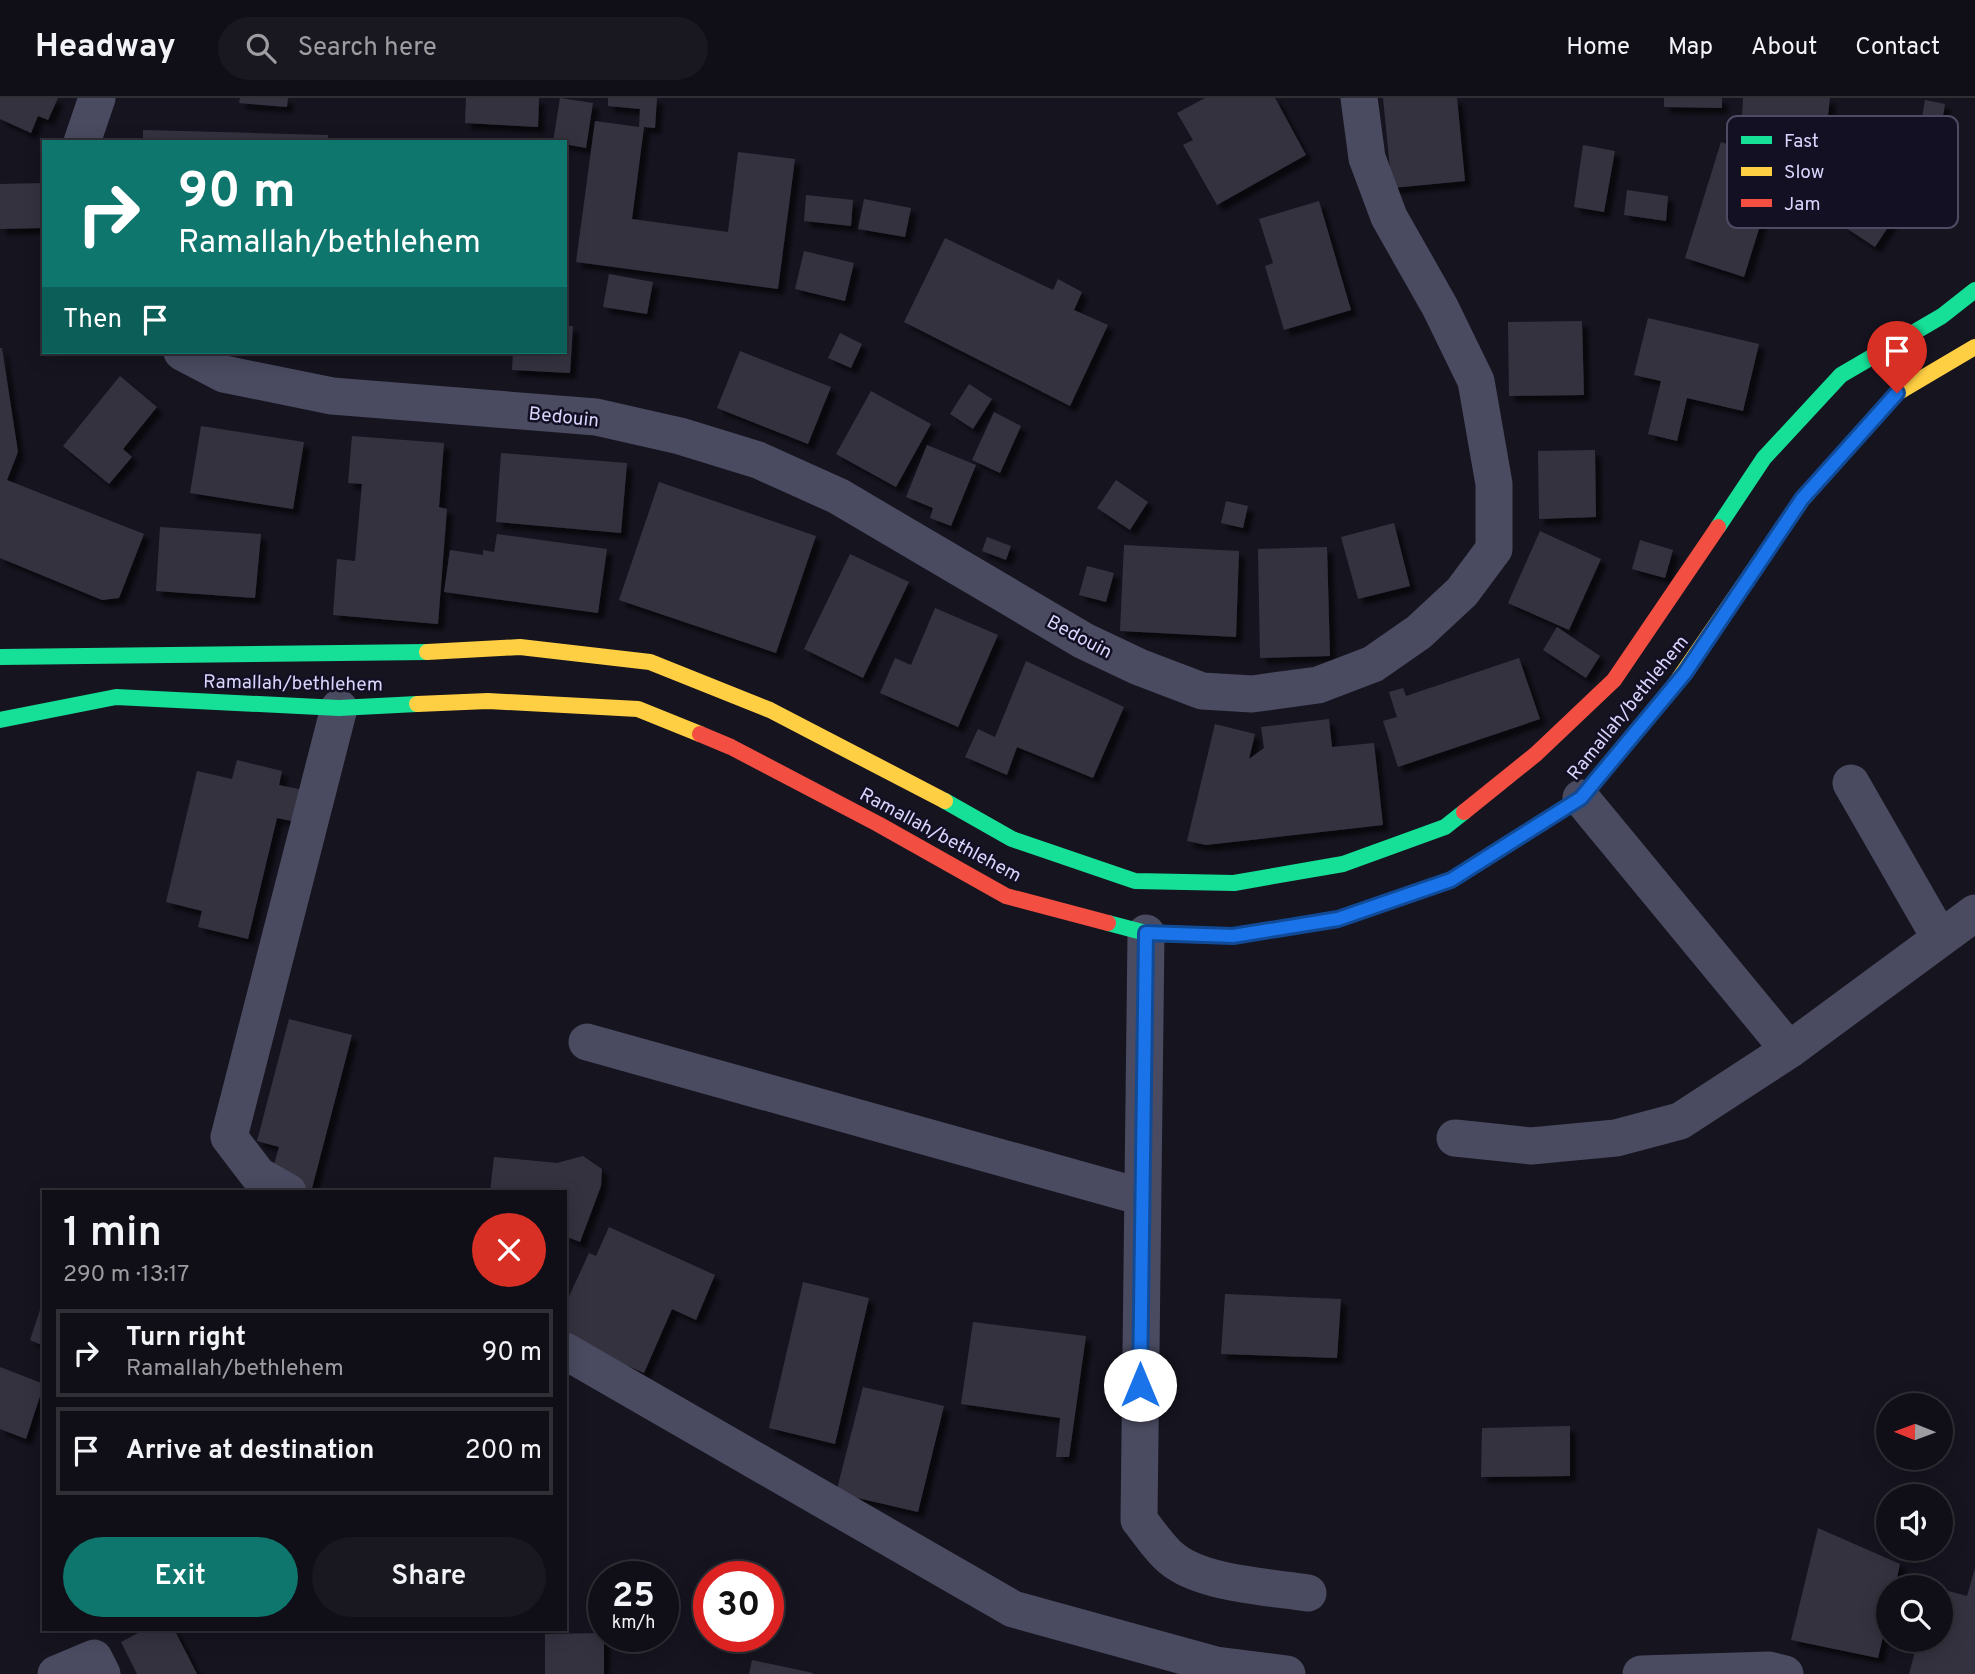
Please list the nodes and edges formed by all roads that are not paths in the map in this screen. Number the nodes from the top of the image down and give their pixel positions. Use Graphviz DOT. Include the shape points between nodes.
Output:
graph roads {
  1 [pos="97,98"];
  2 [pos="1359,98"];
  3 [pos="83,140"];
  4 [pos="1975,290"];
  5 [pos="1975,347"];
  6 [pos="186,354"];
  7 [pos="0,657"];
  8 [pos="339,708"];
  9 [pos="0,720"];
  10 [pos="1851,783"];
  11 [pos="1581,798"];
  12 [pos="1975,913"];
  13 [pos="1146,933"];
  14 [pos="1940,938"];
  15 [pos="587,1042"];
  16 [pos="1788,1050"];
  17 [pos="1455,1138"];
  18 [pos="284,1190"];
  19 [pos="1142,1197"];
  20 [pos="567,1352"];
  21 [pos="1308,1593"];
  22 [pos="56,1674"];
  23 [pos="102,1674"];
  24 [pos="1287,1674"];
  25 [pos="1641,1674"];
  26 [pos="1785,1674"];
  1 -- 3 [label="street"];
  2 -- 6 [label="street, Bedouin" via="1367,158 1389,217 1476,381 1494,484 1494,549 1462,592 1419,632 1373,664 1318,685 1252,694 1202,691 1139,667 1084,641 838,496 758,460 680,436 596,417 298,390 224,373"];
  4 -- 7 [label="main road, Ramallah/bethlehem" via="1833,384 1764,458 1614,680 1536,754 1445,827 1343,864 1234,883 1135,881 1012,839 894,772 770,710 650,662 520,647 381,655"];
  5 -- 11 [label="main road, Ramallah/bethlehem" via="1897,393 1802,499 1685,673"];
  8 -- 9 [label="main road, Ramallah/bethlehem" via="116,697"];
  8 -- 13 [label="main road, Ramallah/bethlehem" via="488,701 638,709 731,747 1006,896"];
  8 -- 18 [label="street" via="229,1137 258,1175"];
  10 -- 14 [label="street"];
  11 -- 13 [label="main road, Ramallah/bethlehem" via="1451,880 1338,919 1233,936"];
  11 -- 16 [label="street"];
  12 -- 14 [label="street"];
  13 -- 19 [label="street"];
  14 -- 16 [label="street"];
  15 -- 19 [label="street"];
  16 -- 17 [label="street" via="1680,1121 1616,1138 1531,1146"];
  19 -- 21 [label="street" via="1139,1520 1171,1559 1192,1570"];
  20 -- 24 [label="street" via="1013,1609 1216,1665"];
  22 -- 23 [label="street" via="94,1658"];
  25 -- 26 [label="street" via="1769,1670"];
}
